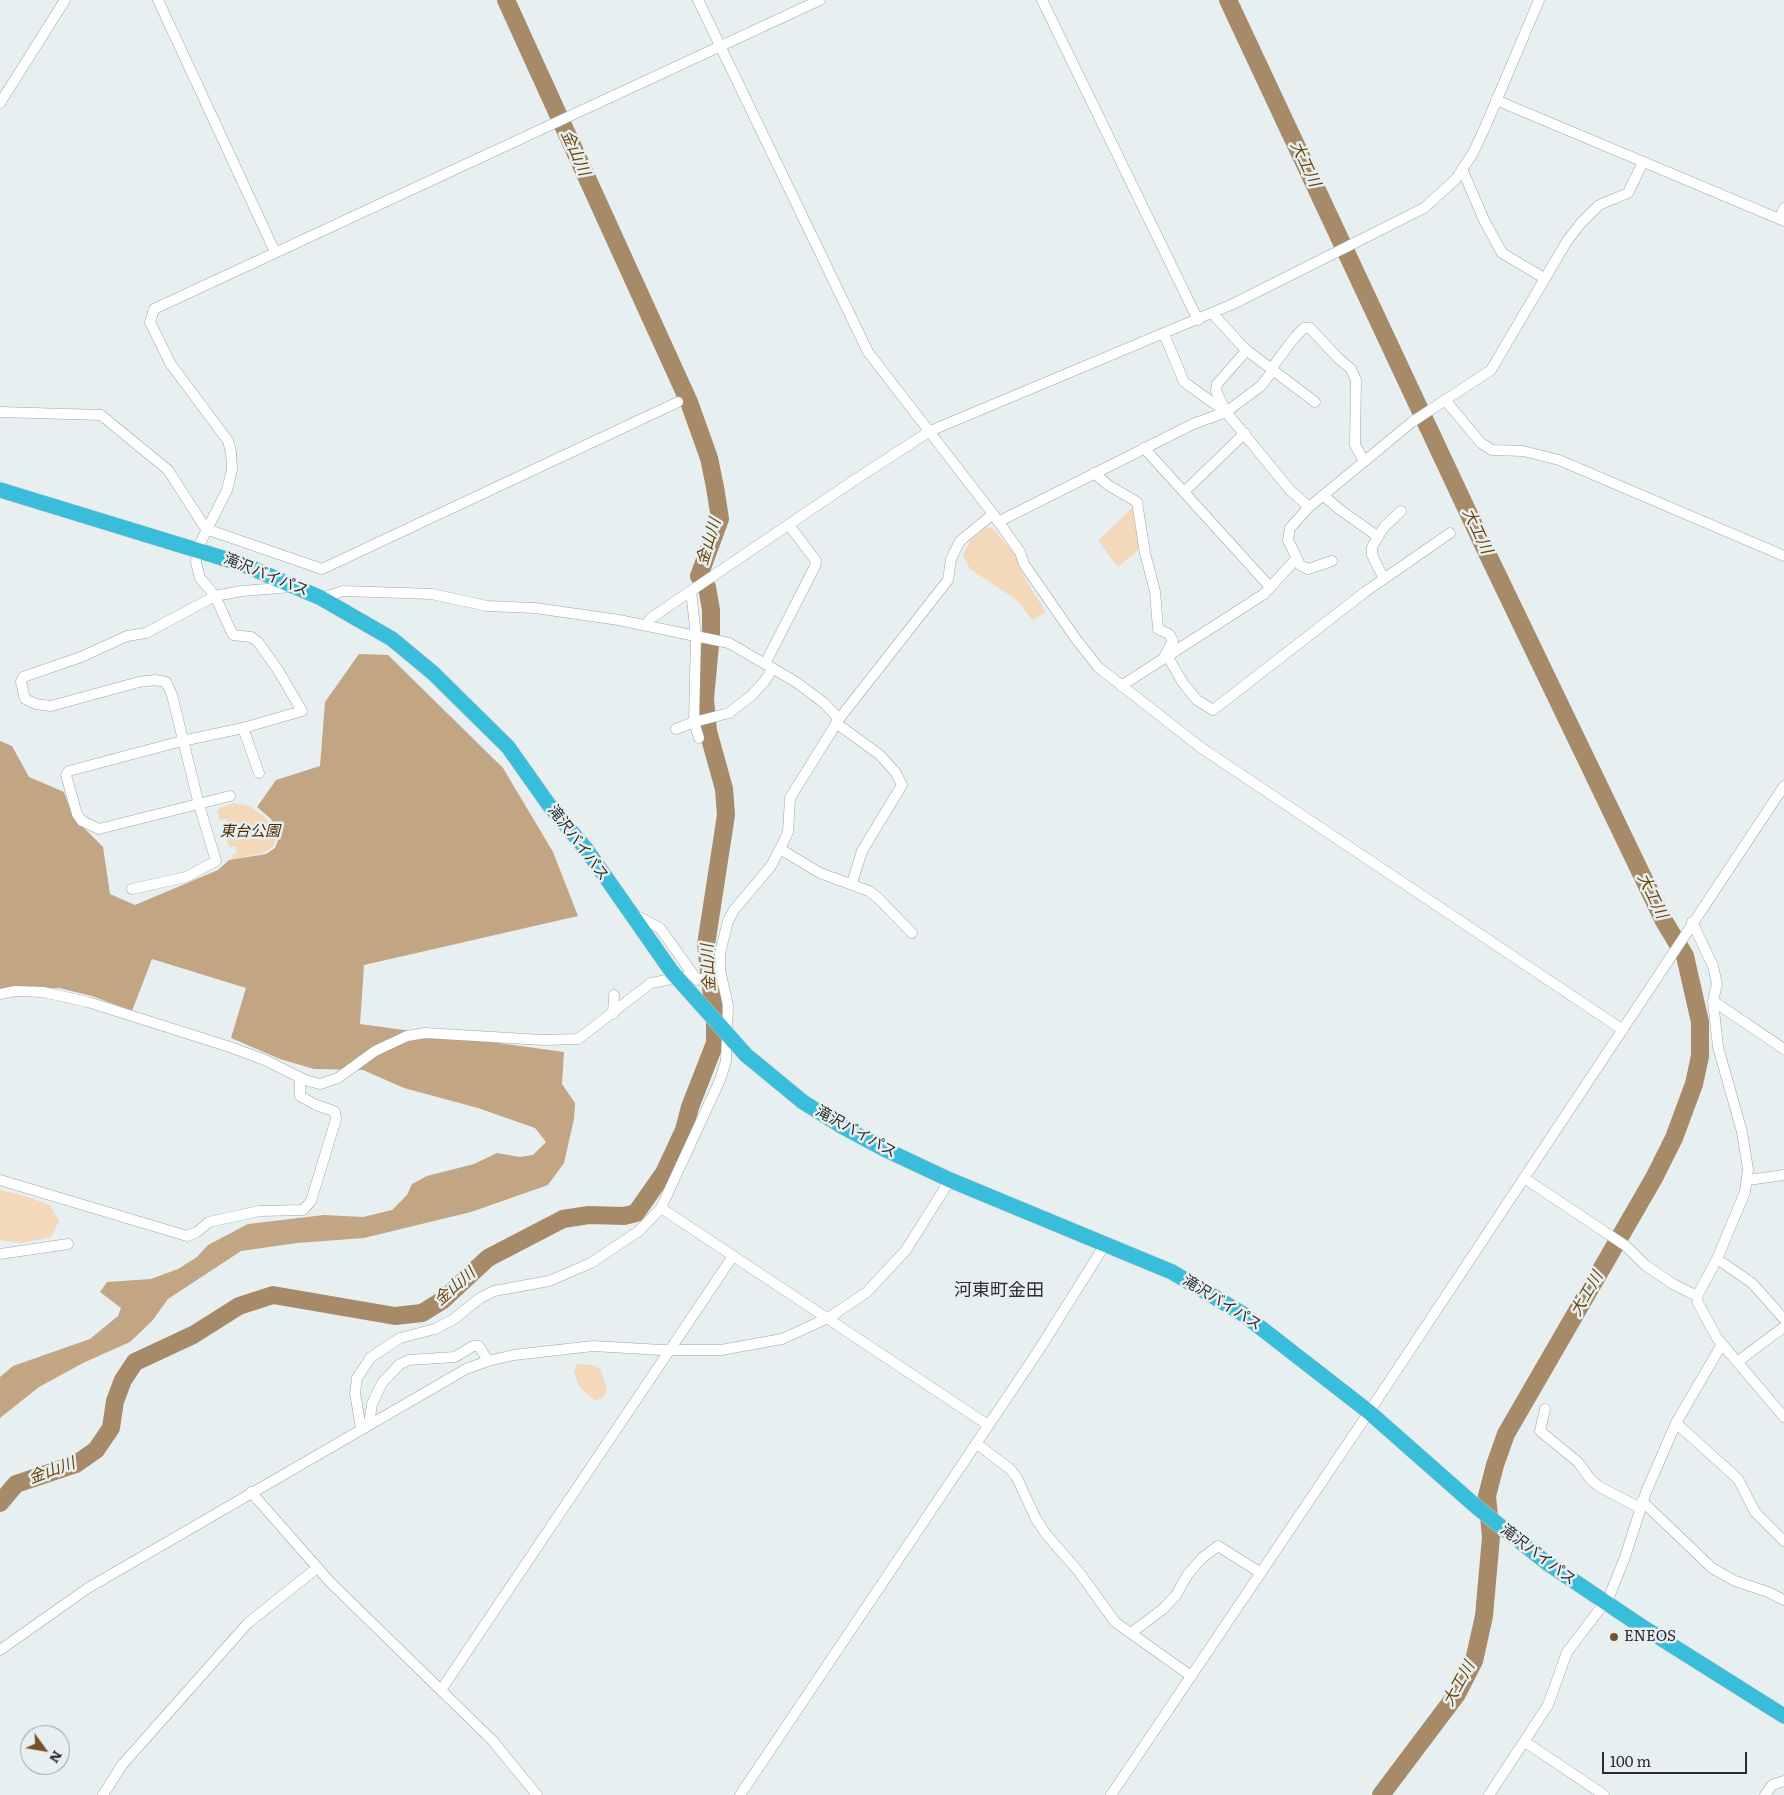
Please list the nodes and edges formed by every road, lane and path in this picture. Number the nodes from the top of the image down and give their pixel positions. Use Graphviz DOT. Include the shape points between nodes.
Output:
graph roads {
  1 [pos="65,0"];
  2 [pos="158,0"];
  3 [pos="698,0"];
  4 [pos="820,0"];
  5 [pos="1042,0"];
  6 [pos="1539,0"];
  7 [pos="720,47"];
  8 [pos="1496,100"];
  9 [pos="0,103"];
  10 [pos="1643,162"];
  11 [pos="1462,169"];
  12 [pos="1784,208"];
  13 [pos="1782,220"];
  14 [pos="275,252"];
  15 [pos="1544,278"];
  16 [pos="1212,313"];
  17 [pos="1198,320"];
  18 [pos="1164,334"];
  19 [pos="1247,350"];
  20 [pos="1272,370"];
  21 [pos="1445,400"];
  22 [pos="678,402"];
  23 [pos="1315,402"];
  24 [pos="0,412"];
  25 [pos="1226,412"];
  26 [pos="930,431"];
  27 [pos="1245,433"];
  28 [pos="1144,448"];
  29 [pos="1364,461"];
  30 [pos="1094,474"];
  31 [pos="0,490"];
  32 [pos="1186,491"];
  33 [pos="1323,495"];
  34 [pos="1309,507"];
  35 [pos="1401,511"];
  36 [pos="995,518"];
  37 [pos="789,525"];
  38 [pos="206,530"];
  39 [pos="1450,533"];
  40 [pos="1377,536"];
  41 [pos="197,549"];
  42 [pos="1784,556"];
  43 [pos="1297,558"];
  44 [pos="1332,561"];
  45 [pos="1384,579"];
  46 [pos="298,587"];
  47 [pos="1270,587"];
  48 [pos="691,591"];
  49 [pos="215,596"];
  50 [pos="321,598"];
  51 [pos="646,625"];
  52 [pos="696,636"];
  53 [pos="1165,658"];
  54 [pos="769,666"];
  55 [pos="1120,686"];
  56 [pos="838,721"];
  57 [pos="694,722"];
  58 [pos="243,728"];
  59 [pos="676,729"];
  60 [pos="699,738"];
  61 [pos="182,741"];
  62 [pos="259,773"];
  63 [pos="1784,786"];
  64 [pos="230,796"];
  65 [pos="199,805"];
  66 [pos="780,849"];
  67 [pos="852,883"];
  68 [pos="132,889"];
  69 [pos="633,918"];
  70 [pos="1692,922"];
  71 [pos="912,933"];
  72 [pos="721,974"];
  73 [pos="693,975"];
  74 [pos="0,994"];
  75 [pos="614,995"];
  76 [pos="1712,1001"];
  77 [pos="612,1014"];
  78 [pos="1623,1030"];
  79 [pos="1784,1049"];
  80 [pos="300,1078"];
  81 [pos="1784,1175"];
  82 [pos="1524,1178"];
  83 [pos="0,1180"];
  84 [pos="950,1180"];
  85 [pos="1748,1180"];
  86 [pos="661,1208"];
  87 [pos="1106,1243"];
  88 [pos="68,1244"];
  89 [pos="0,1254"];
  90 [pos="733,1256"];
  91 [pos="1717,1259"];
  92 [pos="1697,1296"];
  93 [pos="826,1319"];
  94 [pos="1784,1319"];
  95 [pos="1784,1327"];
  96 [pos="1722,1344"];
  97 [pos="670,1350"];
  98 [pos="488,1361"];
  99 [pos="1737,1362"];
  100 [pos="1545,1409"];
  101 [pos="1369,1412"];
  102 [pos="1784,1416"];
  103 [pos="1676,1423"];
  104 [pos="365,1426"];
  105 [pos="988,1426"];
  106 [pos="976,1443"];
  107 [pos="251,1492"];
  108 [pos="1641,1505"];
  109 [pos="1784,1540"];
  110 [pos="317,1568"];
  111 [pos="1260,1573"];
  112 [pos="1784,1600"];
  113 [pos="1604,1603"];
  114 [pos="1131,1633"];
  115 [pos="0,1650"];
  116 [pos="1191,1676"];
  117 [pos="441,1690"];
  118 [pos="1784,1716"];
  119 [pos="1525,1742"];
  120 [pos="1784,1781"];
  121 [pos="102,1795"];
  122 [pos="538,1795"];
  123 [pos="740,1795"];
  124 [pos="1111,1795"];
  125 [pos="1489,1795"];
  126 [pos="1604,1795"];
  127 [pos="1765,1795"];
  1 -- 9 [label="street"];
  2 -- 14 [label="street"];
  3 -- 7 [label="street"];
  4 -- 7 [label="street"];
  5 -- 17 [label="street"];
  6 -- 8 [label="street"];
  7 -- 14 [label="street"];
  7 -- 26 [label="street" via="868,352"];
  8 -- 10 [label="street"];
  8 -- 11 [label="street"];
  10 -- 13 [label="street"];
  10 -- 15 [label="street" via="1628,193 1590,213 1567,241"];
  11 -- 15 [label="street" via="1502,253"];
  11 -- 16 [label="street" via="1424,208"];
  12 -- 13 [label="street"];
  14 -- 38 [label="street" via="154,309 150,316 170,363 230,446 232,469 227,490"];
  15 -- 21 [label="street" via="1491,370"];
  16 -- 17 [label="street"];
  16 -- 19 [label="street"];
  17 -- 18 [label="street"];
  18 -- 25 [label="street" via="1184,382"];
  18 -- 26 [label="street"];
  19 -- 20 [label="street"];
  19 -- 25 [label="street" via="1217,384 1216,391"];
  20 -- 23 [label="street"];
  20 -- 25 [label="street" via="1261,386"];
  20 -- 29 [label="street" via="1294,337 1304,328 1310,328 1351,369 1356,380 1355,445"];
  21 -- 29 [label="street"];
  21 -- 42 [label="street" via="1481,443 1492,450 1523,451 1559,460"];
  22 -- 38 [label="street" via="322,569"];
  24 -- 38 [label="street" via="101,415 168,470"];
  25 -- 27 [label="street"];
  25 -- 28 [label="street"];
  26 -- 36 [label="street"];
  26 -- 37 [label="street"];
  27 -- 32 [label="street"];
  27 -- 34 [label="street" via="1290,490"];
  28 -- 30 [label="street"];
  28 -- 32 [label="street"];
  29 -- 33 [label="street"];
  30 -- 36 [label="street"];
  30 -- 53 [label="street" via="1137,502 1158,629 1169,634 1173,641"];
  31 -- 41 [label="highway, 滝沢バイパス"];
  32 -- 47 [label="street"];
  33 -- 34 [label="street"];
  33 -- 40 [label="street"];
  34 -- 43 [label="street" via="1288,534"];
  35 -- 40 [label="street"];
  36 -- 55 [label="street" via="1076,640 1098,667"];
  36 -- 56 [label="street" via="960,541 951,559 948,580"];
  37 -- 48 [label="street"];
  37 -- 54 [label="street" via="816,561"];
  38 -- 41 [label="street"];
  39 -- 45 [label="street"];
  40 -- 45 [label="street" via="1372,555"];
  41 -- 46 [label="highway, 滝沢バイパス"];
  41 -- 49 [label="street" via="200,578"];
  43 -- 44 [label="street" via="1300,565 1308,569"];
  43 -- 47 [label="street"];
  45 -- 53 [label="street" via="1213,710 1197,700"];
  46 -- 49 [label="street"];
  46 -- 50 [label="highway, 滝沢バイパス"];
  47 -- 53 [label="street" via="1257,599"];
  48 -- 51 [label="street" via="651,618"];
  48 -- 52 [label="street"];
  49 -- 58 [label="street" via="233,635 251,637 258,642 302,711"];
  49 -- 61 [label="street" via="146,634 127,636 81,657 23,677 21,682 25,699 51,706 139,682 166,682"];
  50 -- 51 [label="street" via="343,591 432,594 487,606 535,608"];
  50 -- 69 [label="highway, 滝沢バイパス" via="392,639 483,720 508,746 549,806 586,849"];
  51 -- 52 [label="street"];
  52 -- 54 [label="street" via="729,643"];
  52 -- 57 [label="street"];
  53 -- 55 [label="street"];
  54 -- 56 [label="street" via="813,693"];
  54 -- 57 [label="street" via="757,689 729,713"];
  55 -- 78 [label="street" via="1200,747"];
  56 -- 66 [label="street" via="790,798 788,832"];
  56 -- 67 [label="street" via="880,755 902,785 862,851"];
  57 -- 59 [label="street"];
  57 -- 60 [label="street"];
  58 -- 61 [label="street"];
  58 -- 62 [label="street"];
  61 -- 65 [label="street"];
  61 -- 65 [label="street" via="68,771 66,775 77,814 82,821 99,830"];
  63 -- 70 [label="street"];
  64 -- 65 [label="street"];
  65 -- 68 [label="street" via="216,861 186,877"];
  66 -- 67 [label="street" via="820,873"];
  66 -- 72 [label="street" via="728,921 720,953"];
  67 -- 71 [label="street" via="878,898"];
  69 -- 73 [label="street" via="639,917 660,928"];
  69 -- 84 [label="highway, 滝沢バイパス, bridge" via="672,972 746,1054 779,1084 826,1117"];
  70 -- 76 [label="street" via="1713,966 1716,984"];
  70 -- 78 [label="street"];
  72 -- 73 [label="street" via="697,980"];
  72 -- 86 [label="street" via="728,1005 726,1060 720,1080"];
  73 -- 77 [label="street" via="651,982"];
  74 -- 80 [label="street" via="43,992 88,1002 265,1060"];
  75 -- 77 [label="street"];
  76 -- 79 [label="street"];
  76 -- 85 [label="street" via="1718,1047 1742,1132"];
  77 -- 80 [label="street" via="585,1036 573,1040 425,1033 407,1036 376,1051 332,1081 314,1083"];
  78 -- 82 [label="street"];
  80 -- 83 [label="street" via="300,1096 335,1112 336,1119 311,1201 303,1210 259,1211 209,1222 187,1236"];
  81 -- 85 [label="street"];
  82 -- 92 [label="street" via="1626,1246 1645,1265"];
  82 -- 101 [label="street"];
  84 -- 87 [label="highway, 滝沢バイパス"];
  84 -- 93 [label="street" via="906,1250 867,1292"];
  85 -- 91 [label="street"];
  86 -- 90 [label="street"];
  86 -- 104 [label="street" via="639,1231 591,1263 549,1281 494,1291 480,1298 454,1320 435,1329 400,1338 371,1357 357,1378 355,1394"];
  87 -- 101 [label="highway, 滝沢バイパス" via="1172,1272 1244,1314"];
  87 -- 105 [label="street"];
  88 -- 89 [label="street"];
  90 -- 93 [label="street"];
  90 -- 97 [label="street"];
  91 -- 92 [label="street"];
  91 -- 94 [label="street" via="1752,1283"];
  92 -- 96 [label="street"];
  93 -- 97 [label="street" via="782,1339 721,1350"];
  93 -- 105 [label="street"];
  95 -- 99 [label="street"];
  96 -- 99 [label="street"];
  96 -- 103 [label="street"];
  97 -- 98 [label="street" via="593,1346"];
  97 -- 117 [label="street"];
  98 -- 104 [label="street" via="466,1369"];
  98 -- 104 [label="street" via="479,1346 473,1346 455,1357 409,1360 400,1364 382,1383"];
  99 -- 102 [label="street"];
  100 -- 108 [label="street" via="1540,1431 1578,1462 1591,1480"];
  101 -- 111 [label="street"];
  101 -- 113 [label="highway, 滝沢バイパス" via="1515,1538"];
  103 -- 108 [label="street"];
  103 -- 109 [label="street" via="1738,1479 1756,1512"];
  104 -- 107 [label="street"];
  105 -- 106 [label="street"];
  106 -- 114 [label="street" via="1011,1470 1046,1534 1079,1572 1107,1614"];
  106 -- 123 [label="street"];
  107 -- 110 [label="street"];
  107 -- 115 [label="street" via="88,1588"];
  108 -- 112 [label="street" via="1712,1568"];
  108 -- 113 [label="street" via="1625,1557"];
  110 -- 117 [label="street"];
  110 -- 121 [label="street" via="248,1623 122,1765"];
  111 -- 114 [label="street" via="1218,1546 1188,1574 1176,1596 1163,1609"];
  111 -- 116 [label="street"];
  113 -- 118 [label="highway, 滝沢バイパス"];
  113 -- 119 [label="street" via="1567,1652 1555,1690"];
  114 -- 116 [label="street"];
  116 -- 124 [label="street"];
  117 -- 122 [label="street" via="492,1740"];
  119 -- 125 [label="street"];
  119 -- 126 [label="street"];
  120 -- 127 [label="street" via="1772,1785"];
}
